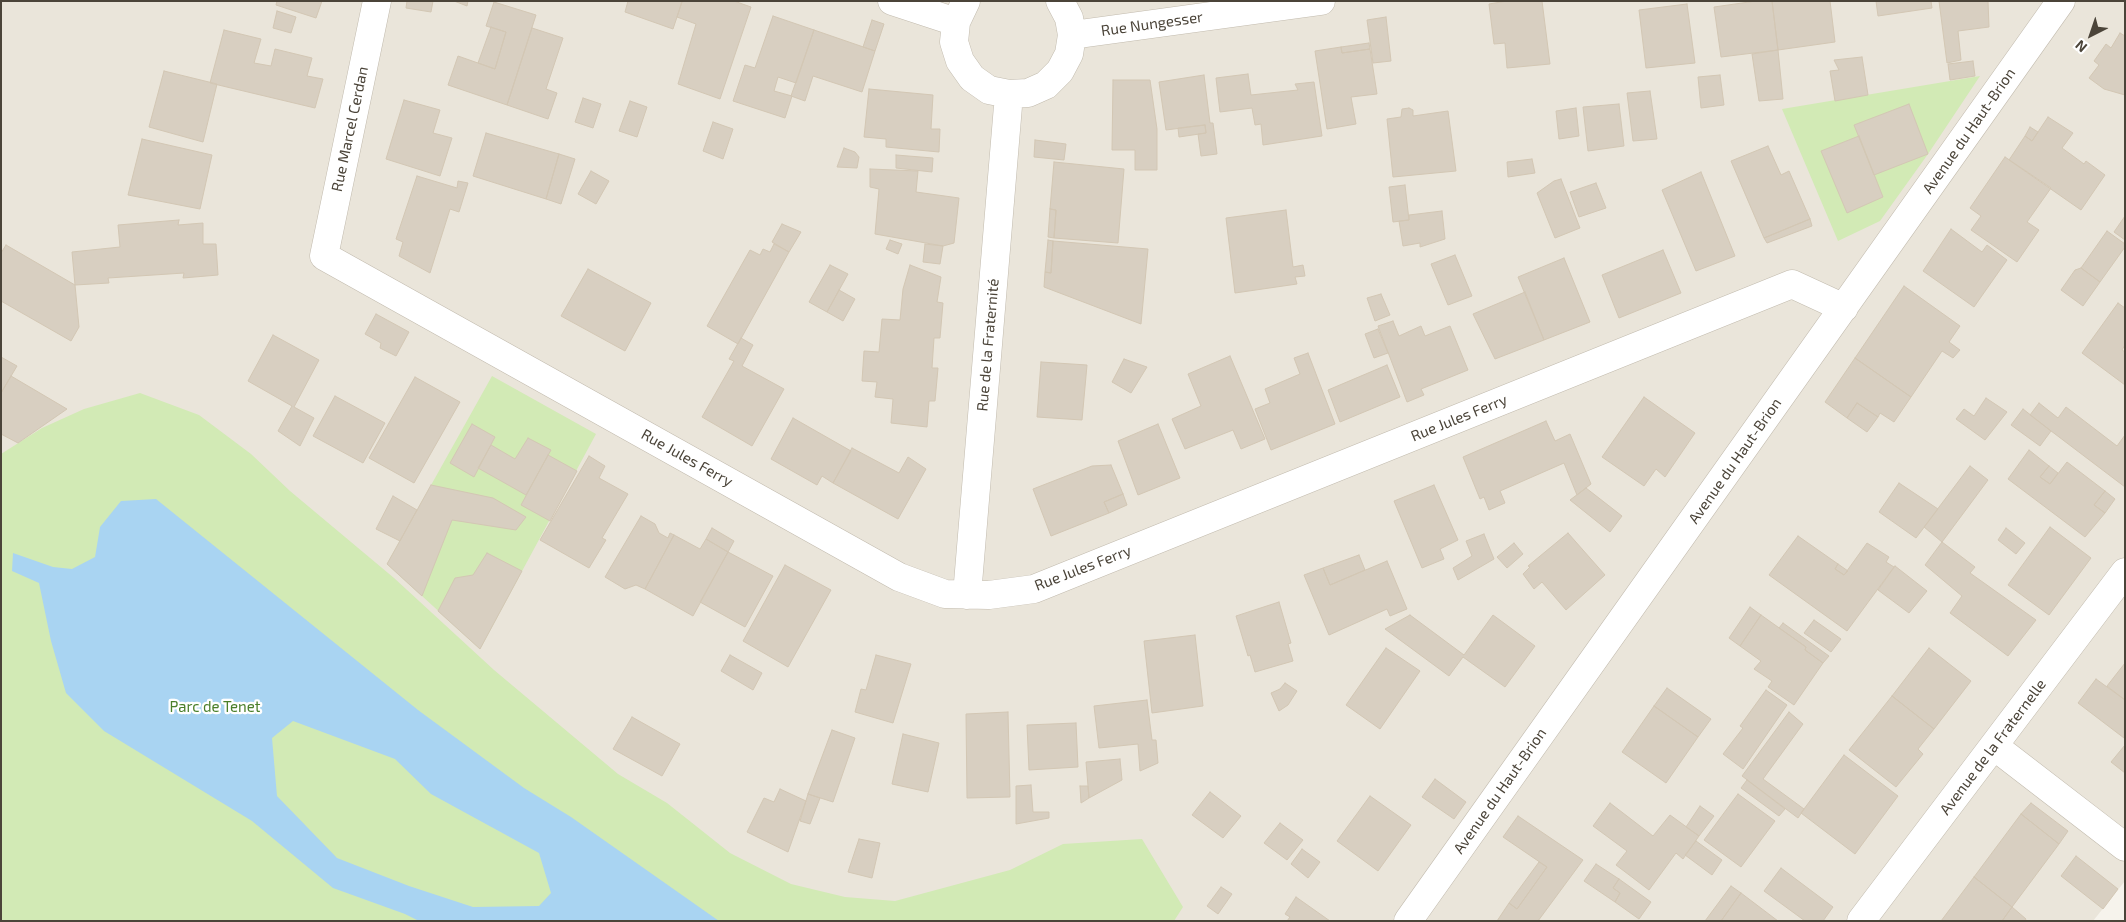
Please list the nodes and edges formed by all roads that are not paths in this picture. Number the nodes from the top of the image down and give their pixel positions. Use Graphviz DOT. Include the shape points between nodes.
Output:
graph roads {
  1 [pos="377,1"];
  2 [pos="892,1"];
  3 [pos="1060,1"];
  4 [pos="1321,1"];
  5 [pos="2061,1"];
  6 [pos="961,12"];
  7 [pos="1072,34"];
  8 [pos="1009,94"];
  9 [pos="324,256"];
  10 [pos="1844,308"];
  11 [pos="2125,572"];
  12 [pos="968,595"];
  13 [pos="1994,746"];
  14 [pos="2125,847"];
  15 [pos="1408,921"];
  16 [pos="1861,921"];
  1 -- 9 [label="street, Rue Marcel Cerdan"];
  2 -- 6 [label="street"];
  3 -- 7 [label="street" via="1069,18"];
  4 -- 7 [label="street, Rue Nungesser"];
  5 -- 10 [label="street, Avenue du Haut-Brion"];
  6 -- 8 [label="street" via="954,42 960,62 972,78 989,90"];
  7 -- 8 [label="street" via="1069,54 1060,71 1046,85 1028,92"];
  8 -- 12 [label="street, Rue de la Fraternité"];
  9 -- 12 [label="street, Rue Jules Ferry" via="899,577 945,594"];
  10 -- 12 [label="street, Rue Jules Ferry" via="1792,284 1034,589"];
  10 -- 15 [label="street, Avenue du Haut-Brion"];
  11 -- 13 [label="street, Avenue de la Fraternelle"];
  13 -- 14 [label="street"];
  13 -- 16 [label="street, Avenue de la Fraternelle"];
}
